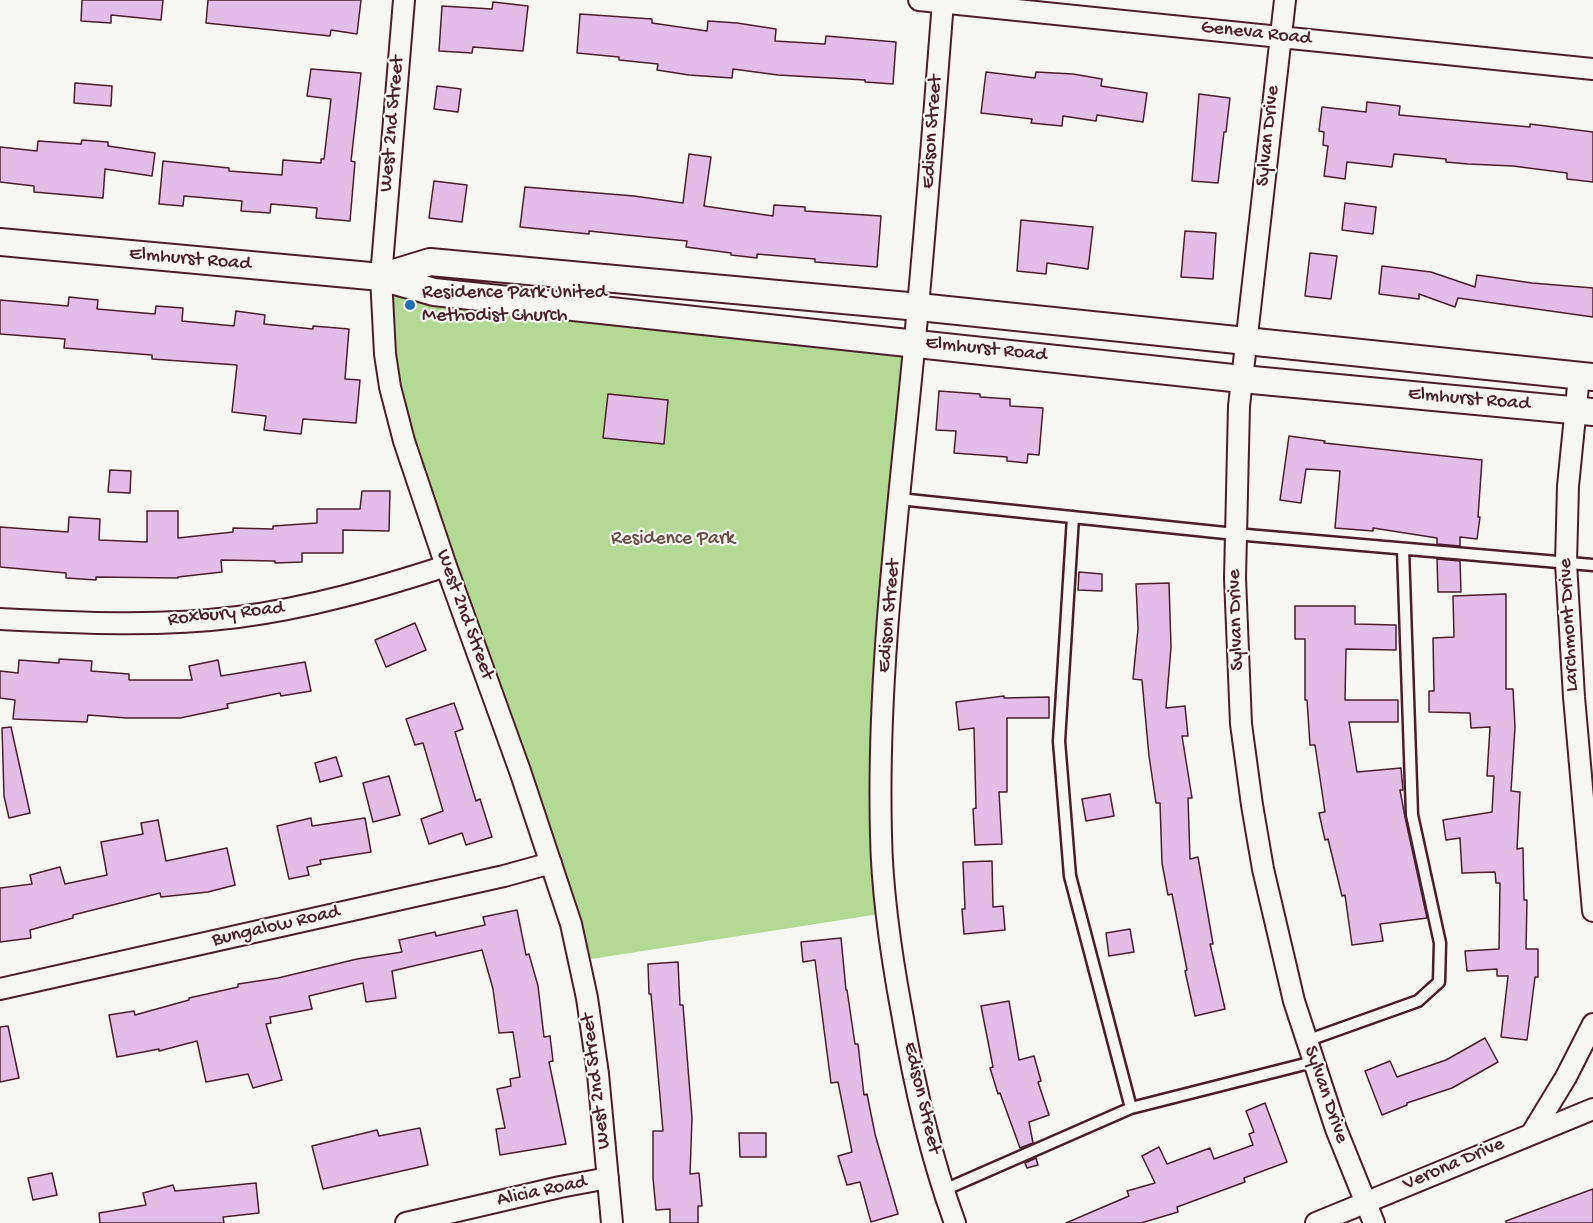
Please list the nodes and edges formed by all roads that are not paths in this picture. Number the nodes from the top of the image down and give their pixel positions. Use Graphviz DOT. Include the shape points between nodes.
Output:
graph roads {
  1 [pos="404,0"];
  2 [pos="919,0"];
  3 [pos="1285,0"];
  4 [pos="943,2"];
  5 [pos="1280,36"];
  6 [pos="1593,69"];
  7 [pos="0,242"];
  8 [pos="381,277"];
  9 [pos="919,307"];
  10 [pos="1247,340"];
  11 [pos="915,343"];
  12 [pos="1586,376"];
  13 [pos="1242,379"];
  14 [pos="1584,411"];
  15 [pos="899,499"];
  16 [pos="1072,517"];
  17 [pos="1235,534"];
  18 [pos="1403,549"];
  19 [pos="1566,563"];
  20 [pos="446,566"];
  21 [pos="1593,566"];
  22 [pos="0,619"];
  23 [pos="551,863"];
  24 [pos="1593,911"];
  25 [pos="0,989"];
  26 [pos="1593,1024"];
  27 [pos="1306,1041"];
  28 [pos="1312,1062"];
  29 [pos="1131,1108"];
  30 [pos="1593,1109"];
  31 [pos="1532,1133"];
  32 [pos="608,1178"];
  33 [pos="944,1190"];
  34 [pos="1366,1203"];
  35 [pos="406,1223"];
  36 [pos="612,1223"];
  37 [pos="955,1223"];
  38 [pos="1316,1223"];
  39 [pos="1374,1223"];
  1 -- 8 [label="street, West 2nd Street"];
  2 -- 4 [label="street, Geneva Road"];
  3 -- 5 [label="street, Sylvan Drive"];
  4 -- 5 [label="street, Geneva Road"];
  4 -- 9 [label="street, Edison Street"];
  5 -- 6 [label="street, Geneva Road"];
  5 -- 10 [label="street, Sylvan Drive"];
  7 -- 8 [label="street, Elmhurst Road"];
  8 -- 9 [label="street, Elmhurst Road" via="430,262"];
  8 -- 11 [label="street, Elmhurst Road" via="434,292"];
  8 -- 20 [label="street, West 2nd Street" via="390,387"];
  9 -- 10 [label="street, Elmhurst Road"];
  9 -- 11 [label="street, Edison Street"];
  10 -- 12 [label="street, Elmhurst Road"];
  10 -- 13 [label="street, Sylvan Drive"];
  11 -- 13 [label="street, Elmhurst Road"];
  11 -- 15 [label="street, Edison Street"];
  12 -- 14 [label="street, Larchmont Drive"];
  13 -- 14 [label="street, Elmhurst Road"];
  13 -- 17 [label="street, Sylvan Drive"];
  14 -- 19 [label="street, Larchmont Drive" via="1568,486"];
  15 -- 16 [label="lane"];
  15 -- 33 [label="street, Edison Street" via="881,744 881,837 886,913 907,1045"];
  16 -- 17 [label="lane"];
  16 -- 29 [label="lane" via="1059,741 1070,876"];
  17 -- 18 [label="lane"];
  17 -- 27 [label="street, Sylvan Drive" via="1236,648 1252,804 1278,939"];
  18 -- 19 [label="lane"];
  18 -- 27 [label="lane" via="1412,815 1440,943 1439,982 1418,1000"];
  19 -- 21 [label="lane"];
  19 -- 24 [label="street, Larchmont Drive"];
  20 -- 22 [label="street, Roxbury Road" via="328,601 237,617 136,624"];
  20 -- 23 [label="street, West 2nd Street"];
  23 -- 25 [label="street, Bungalow Road"];
  23 -- 32 [label="street, West 2nd Street" via="571,924 587,998"];
  26 -- 31 [label="street"];
  27 -- 28 [label="street, Sylvan Drive"];
  28 -- 29 [label="lane"];
  28 -- 34 [label="street, Sylvan Drive"];
  29 -- 33 [label="lane"];
  30 -- 31 [label="street, Verona Drive"];
  31 -- 34 [label="street, Verona Drive"];
  32 -- 35 [label="street, Alicia Road"];
  32 -- 36 [label="street, West 2nd Street"];
  33 -- 37 [label="street, Edison Street"];
  34 -- 38 [label="street, Verona Drive"];
  34 -- 39 [label="street, Sylvan Drive"];
}
